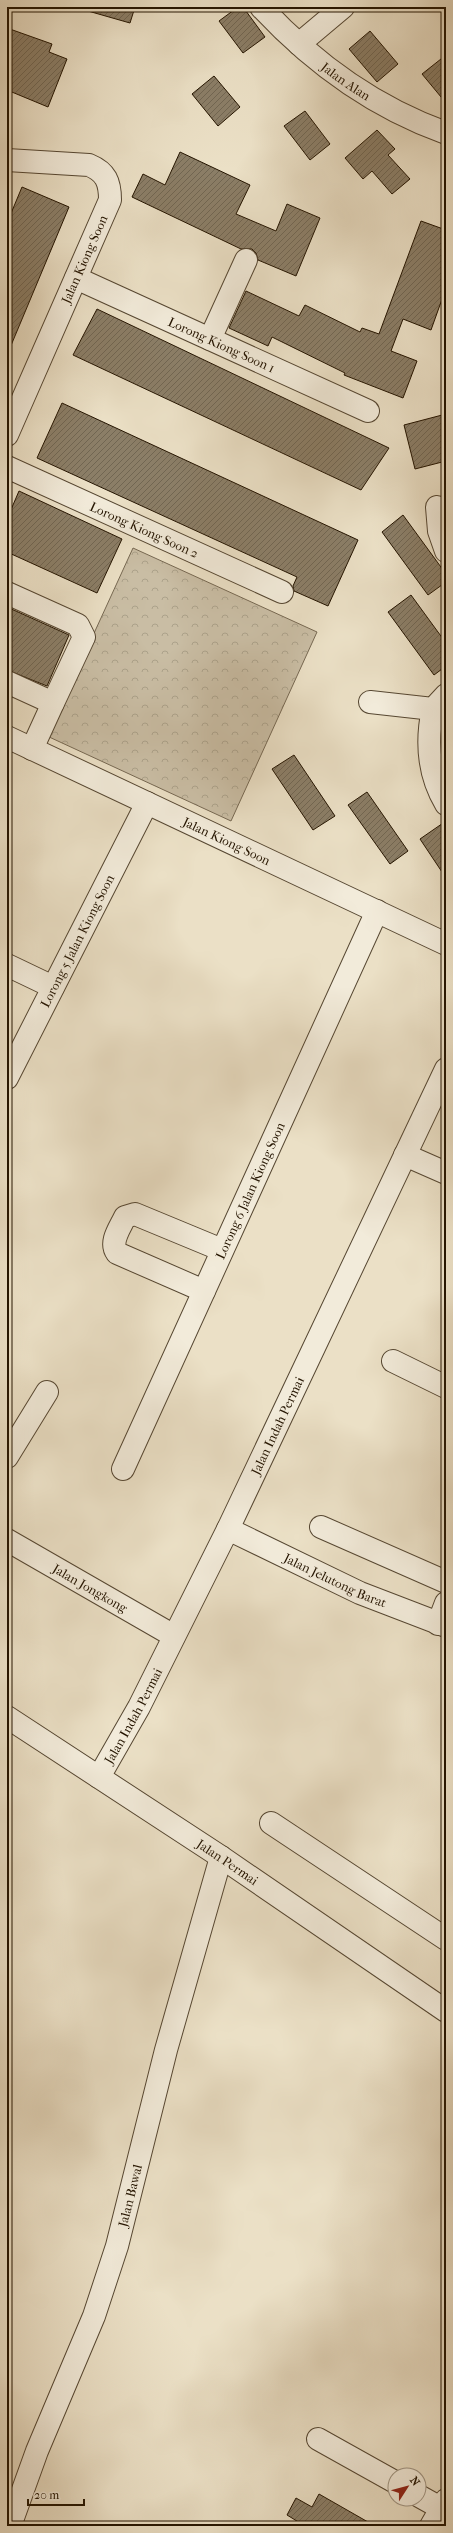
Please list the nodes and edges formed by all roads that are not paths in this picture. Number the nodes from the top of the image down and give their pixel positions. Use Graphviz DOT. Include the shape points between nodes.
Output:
graph roads {
  1 [pos="262,7"];
  2 [pos="343,7"];
  3 [pos="299,44"];
  4 [pos="446,133"];
  5 [pos="7,160"];
  6 [pos="246,260"];
  7 [pos="76,278"];
  8 [pos="210,339"];
  9 [pos="368,411"];
  10 [pos="7,435"];
  11 [pos="7,467"];
  12 [pos="437,507"];
  13 [pos="446,551"];
  14 [pos="282,592"];
  15 [pos="7,593"];
  16 [pos="7,682"];
  17 [pos="370,702"];
  18 [pos="440,702"];
  19 [pos="53,703"];
  20 [pos="7,737"];
  21 [pos="32,749"];
  22 [pos="147,803"];
  23 [pos="446,804"];
  24 [pos="376,911"];
  25 [pos="446,944"];
  26 [pos="7,965"];
  27 [pos="53,987"];
  28 [pos="446,1070"];
  29 [pos="7,1078"];
  30 [pos="405,1155"];
  31 [pos="446,1173"];
  32 [pos="222,1250"];
  33 [pos="204,1291"];
  34 [pos="393,1361"];
  35 [pos="446,1387"];
  36 [pos="47,1392"];
  37 [pos="7,1457"];
  38 [pos="123,1469"];
  39 [pos="320,1527"];
  40 [pos="228,1529"];
  41 [pos="7,1540"];
  42 [pos="446,1582"];
  43 [pos="446,1603"];
  44 [pos="442,1625"];
  45 [pos="174,1636"];
  46 [pos="7,1717"];
  47 [pos="99,1777"];
  48 [pos="271,1823"];
  49 [pos="221,1856"];
  50 [pos="446,1939"];
  51 [pos="446,2011"];
  52 [pos="318,2439"];
  53 [pos="387,2478"];
  54 [pos="427,2501"];
  55 [pos="441,2511"];
  56 [pos="10,2526"];
  1 -- 3 [label="street, Jalan Alan"];
  2 -- 3 [label="street"];
  3 -- 4 [label="street, Jalan Alan" via="333,74 366,97 414,122"];
  5 -- 7 [label="street, Jalan Kiong Soon" via="89,165 107,178 110,200"];
  6 -- 8 [label="street"];
  7 -- 8 [label="street, Lorong Kiong Soon 1"];
  7 -- 10 [label="street, Jalan Kiong Soon"];
  8 -- 9 [label="street, Lorong Kiong Soon 1"];
  11 -- 14 [label="street, Lorong Kiong Soon 2"];
  12 -- 13 [label="street" via="439,531"];
  15 -- 19 [label="street" via="78,625 84,633 83,641"];
  16 -- 19 [label="street"];
  17 -- 18 [label="street"];
  18 -- 23 [label="street" via="428,734 431,770"];
  19 -- 21 [label="street"];
  20 -- 21 [label="street, Jalan Kiong Soon"];
  21 -- 22 [label="street, Jalan Kiong Soon"];
  22 -- 24 [label="street, Jalan Kiong Soon"];
  22 -- 27 [label="street, Lorong 5 Jalan Kiong Soon"];
  24 -- 25 [label="street, Jalan Kiong Soon"];
  24 -- 32 [label="street, Lorong 6 Jalan Kiong Soon"];
  26 -- 27 [label="street"];
  27 -- 29 [label="street, Lorong 5 Jalan Kiong Soon"];
  28 -- 30 [label="street, Jalan Indah Permai"];
  30 -- 31 [label="street"];
  30 -- 40 [label="street, Jalan Indah Permai"];
  32 -- 33 [label="street, Lorong 6 Jalan Kiong Soon"];
  32 -- 33 [label="street" via="135,1214 125,1217 113,1243 117,1253"];
  33 -- 38 [label="street, Lorong 6 Jalan Kiong Soon"];
  34 -- 35 [label="street"];
  36 -- 37 [label="street"];
  39 -- 42 [label="street"];
  40 -- 44 [label="street, Jalan Jelutong Barat" via="360,1593"];
  40 -- 45 [label="street, Jalan Indah Permai"];
  41 -- 45 [label="street, Jalan Jongkong"];
  43 -- 44 [label="street"];
  45 -- 47 [label="street, Jalan Indah Permai" via="139,1707"];
  46 -- 47 [label="street, Jalan Permai"];
  47 -- 49 [label="street, Jalan Permai"];
  48 -- 50 [label="street"];
  49 -- 51 [label="street, Jalan Permai"];
  49 -- 56 [label="street, Jalan Bawal" via="166,2050 117,2246 94,2316 37,2451"];
  52 -- 53 [label="street"];
  54 -- 55 [label="street"];
}
